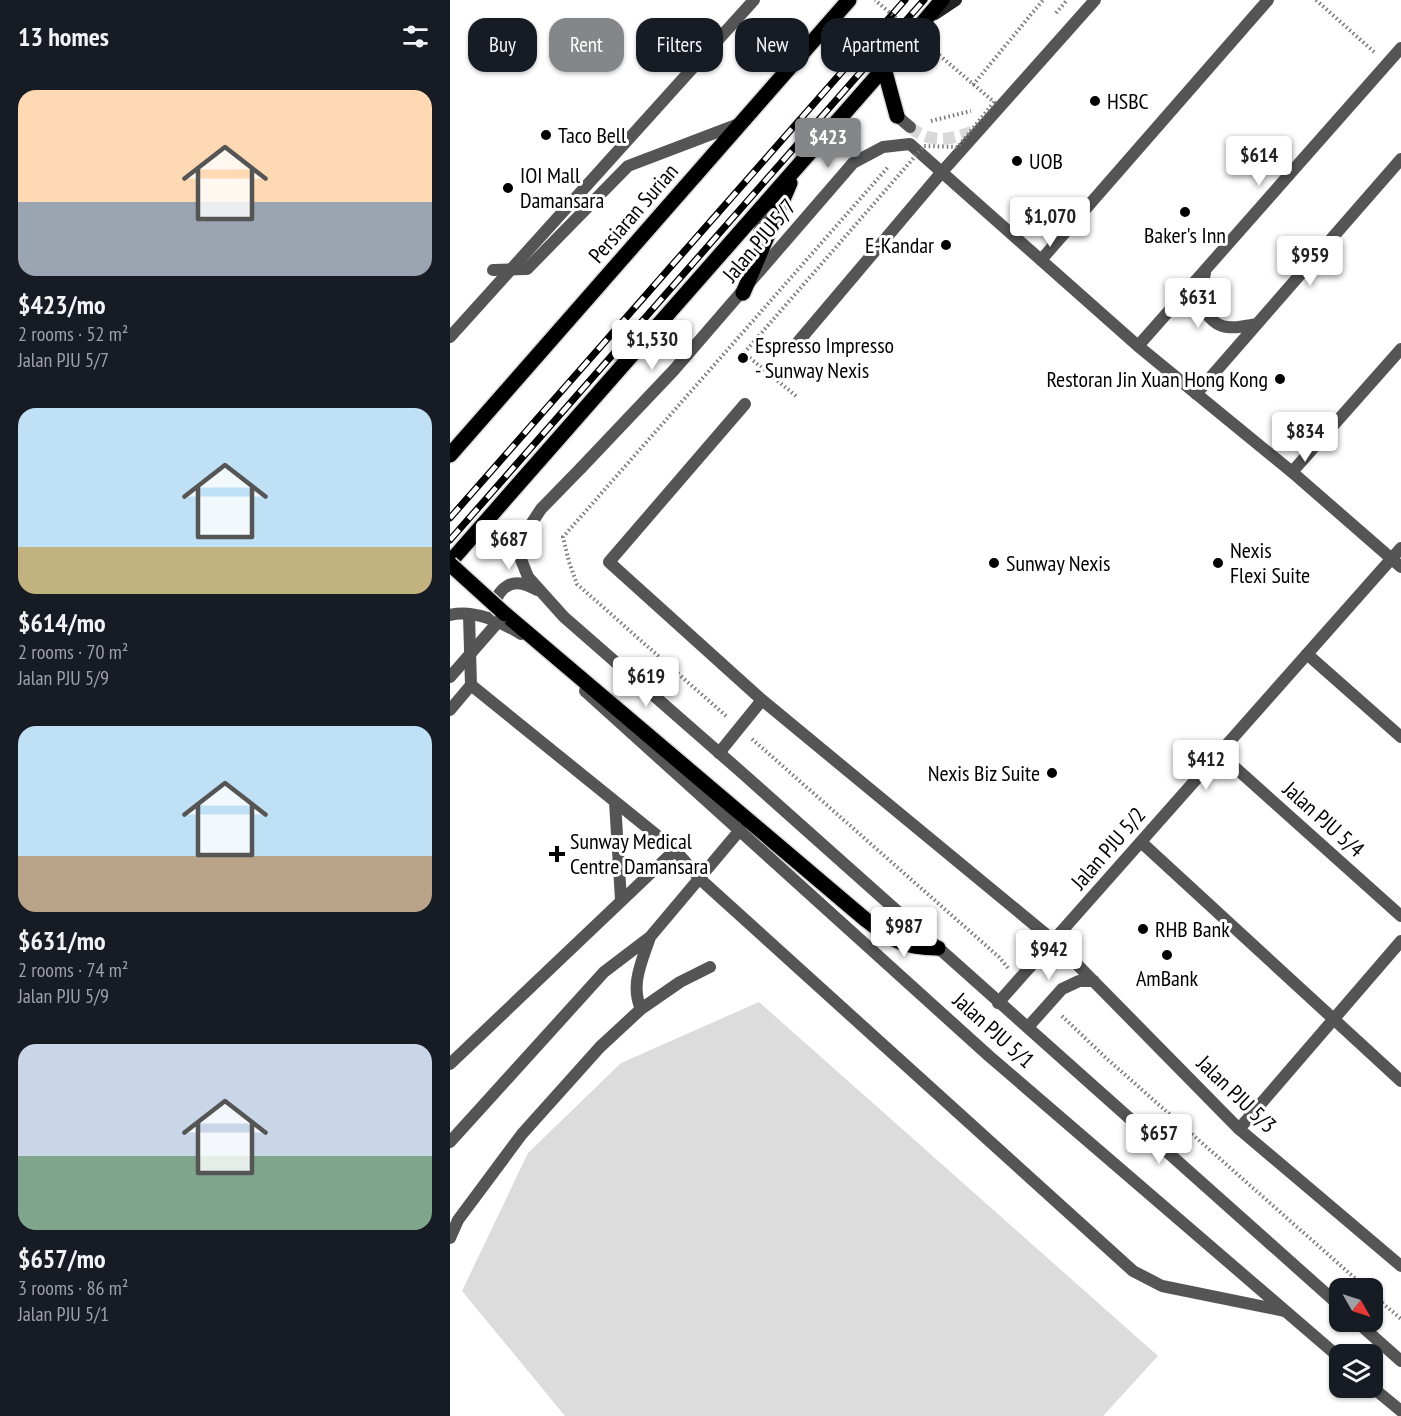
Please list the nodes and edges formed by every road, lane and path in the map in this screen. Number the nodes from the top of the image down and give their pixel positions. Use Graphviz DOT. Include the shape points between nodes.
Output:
graph roads {
  1 [pos="754,0"];
  2 [pos="849,0"];
  3 [pos="875,0"];
  4 [pos="942,0"];
  5 [pos="956,0"];
  6 [pos="1043,0"];
  7 [pos="1067,0"];
  8 [pos="1095,0"];
  9 [pos="1268,0"];
  10 [pos="1317,0"];
  11 [pos="926,18"];
  12 [pos="929,18"];
  13 [pos="1052,18"];
  14 [pos="1401,48"];
  15 [pos="1387,63"];
  16 [pos="881,72"];
  17 [pos="885,72"];
  18 [pos="974,85"];
  19 [pos="991,92"];
  20 [pos="983,101"];
  21 [pos="975,110"];
  22 [pos="897,116"];
  23 [pos="931,121"];
  24 [pos="741,123"];
  25 [pos="910,127"];
  26 [pos="896,159"];
  27 [pos="1401,159"];
  28 [pos="796,169"];
  29 [pos="941,173"];
  30 [pos="759,232"];
  31 [pos="1041,260"];
  32 [pos="493,270"];
  33 [pos="1205,272"];
  34 [pos="742,293"];
  35 [pos="1257,324"];
  36 [pos="450,337"];
  37 [pos="798,342"];
  38 [pos="1138,346"];
  39 [pos="1401,349"];
  40 [pos="1197,394"];
  41 [pos="796,396"];
  42 [pos="745,404"];
  43 [pos="450,455"];
  44 [pos="1292,472"];
  45 [pos="1401,548"];
  46 [pos="450,563"];
  47 [pos="1396,563"];
  48 [pos="542,592"];
  49 [pos="450,615"];
  50 [pos="469,615"];
  51 [pos="504,619"];
  52 [pos="1307,654"];
  53 [pos="450,677"];
  54 [pos="471,685"];
  55 [pos="762,700"];
  56 [pos="450,710"];
  57 [pos="740,728"];
  58 [pos="1401,737"];
  59 [pos="719,753"];
  60 [pos="1220,754"];
  61 [pos="615,802"];
  62 [pos="740,831"];
  63 [pos="1141,843"];
  64 [pos="675,849"];
  65 [pos="700,879"];
  66 [pos="621,900"];
  67 [pos="1401,916"];
  68 [pos="650,937"];
  69 [pos="1401,940"];
  70 [pos="1053,941"];
  71 [pos="938,948"];
  72 [pos="710,967"];
  73 [pos="1094,981"];
  74 [pos="1018,982"];
  75 [pos="998,1003"];
  76 [pos="1049,1003"];
  77 [pos="641,1009"];
  78 [pos="1332,1019"];
  79 [pos="1028,1028"];
  80 [pos="450,1064"];
  81 [pos="1401,1081"];
  82 [pos="1239,1129"];
  83 [pos="450,1142"];
  84 [pos="454,1216"];
  85 [pos="450,1238"];
  86 [pos="1401,1266"];
  87 [pos="1355,1278"];
  88 [pos="1329,1296"];
  89 [pos="1383,1303"];
  90 [pos="1285,1311"];
  91 [pos="1401,1319"];
  92 [pos="1368,1332"];
  93 [pos="1329,1349"];
  94 [pos="1401,1361"];
  95 [pos="1383,1396"];
  96 [pos="1401,1411"];
  1 -- 36 [label="street, bridge"];
  2 -- 24 [label="main road, Persiaran Surian"];
  3 -- 18 [label="path, bridge"];
  4 -- 11 [label="main road"];
  5 -- 12 [label="main road"];
  6 -- 18 [label="path"];
  7 -- 13 [label="path"];
  8 -- 29 [label="street"];
  9 -- 31 [label="street"];
  10 -- 15 [label="path"];
  14 -- 15 [label="street"];
  15 -- 33 [label="street"];
  16 -- 28 [label="main road"];
  17 -- 22 [label="main road"];
  18 -- 41 [label="path, bridge" via="994,102 957,147 924,146 744,353"];
  19 -- 20 [label="path"];
  21 -- 23 [label="path"];
  22 -- 25 [label="street"];
  24 -- 32 [label="street" via="628,166 527,269"];
  24 -- 43 [label="main road, Persiaran Surian"];
  26 -- 57 [label="path" via="563,537 577,584"];
  27 -- 35 [label="street"];
  28 -- 30 [label="street"];
  28 -- 34 [label="main road"];
  28 -- 46 [label="main road"];
  29 -- 31 [label="street, Jalan PJU 5/7"];
  29 -- 34 [label="street, Jalan PJU 5/7" via="909,144 883,147 853,162"];
  29 -- 37 [label="street"];
  31 -- 38 [label="street, Jalan PJU 5/7"];
  33 -- 35 [label="street" via="1198,301 1208,318 1229,329"];
  33 -- 38 [label="street"];
  34 -- 48 [label="street, Jalan PJU 5/7" via="541,509 520,541 520,558 528,577"];
  35 -- 40 [label="street"];
  38 -- 40 [label="street, Jalan PJU 5/7"];
  39 -- 44 [label="street"];
  40 -- 44 [label="street, Jalan PJU 5/7"];
  42 -- 55 [label="street, Jalan PJU 5/3" via="609,562"];
  44 -- 47 [label="street, Jalan PJU 5/7"];
  45 -- 47 [label="street, Jalan PJU 5/2"];
  46 -- 51 [label="main road, bridge"];
  47 -- 52 [label="street, Jalan PJU 5/2"];
  48 -- 51 [label="street" via="522,584 500,591 494,601 495,609"];
  48 -- 59 [label="street, Jalan PJU 5/1" via="564,617"];
  49 -- 50 [label="street, Jalan PJU 5/1"];
  50 -- 51 [label="street, Jalan PJU 5/1"];
  50 -- 54 [label="street"];
  51 -- 53 [label="street, bridge"];
  51 -- 62 [label="street, Jalan PJU 5/1"];
  51 -- 71 [label="main road" via="866,920 898,942 914,948"];
  52 -- 58 [label="street"];
  52 -- 60 [label="street, Jalan PJU 5/2"];
  54 -- 56 [label="street"];
  54 -- 61 [label="street"];
  55 -- 57 [label="street"];
  55 -- 70 [label="street, Jalan PJU 5/3"];
  57 -- 59 [label="street"];
  57 -- 74 [label="path" via="999,957"];
  59 -- 71 [label="street, Jalan PJU 5/1"];
  60 -- 63 [label="street, Jalan PJU 5/2"];
  60 -- 67 [label="street, Jalan PJU 5/4"];
  61 -- 64 [label="street"];
  61 -- 66 [label="street"];
  62 -- 65 [label="street"];
  62 -- 90 [label="street, Jalan PJU 5/1" via="989,1056"];
  63 -- 70 [label="street, Jalan PJU 5/2"];
  63 -- 78 [label="street"];
  64 -- 65 [label="street"];
  64 -- 66 [label="street"];
  65 -- 68 [label="street"];
  65 -- 90 [label="street" via="1133,1271 1162,1287"];
  66 -- 80 [label="street"];
  68 -- 77 [label="street" via="636,979 635,997"];
  68 -- 83 [label="street" via="604,972"];
  69 -- 78 [label="street"];
  70 -- 73 [label="street, Jalan PJU 5/3"];
  70 -- 74 [label="street, Jalan PJU 5/2"];
  71 -- 75 [label="street, Jalan PJU 5/1"];
  72 -- 77 [label="street"];
  73 -- 76 [label="street" via="1079,981 1062,989"];
  73 -- 82 [label="street, Jalan PJU 5/3"];
  74 -- 75 [label="street, Jalan PJU 5/2"];
  75 -- 79 [label="street, Jalan PJU 5/1"];
  76 -- 79 [label="street"];
  76 -- 87 [label="path"];
  77 -- 84 [label="street" via="600,1047"];
  78 -- 81 [label="street"];
  78 -- 82 [label="street"];
  79 -- 88 [label="street, Jalan PJU 5/1"];
  82 -- 86 [label="street, Jalan PJU 5/3"];
  84 -- 85 [label="street"];
  89 -- 91 [label="path"];
  90 -- 93 [label="street, Jalan PJU 5/1"];
  92 -- 94 [label="street"];
  95 -- 96 [label="street"];
}
